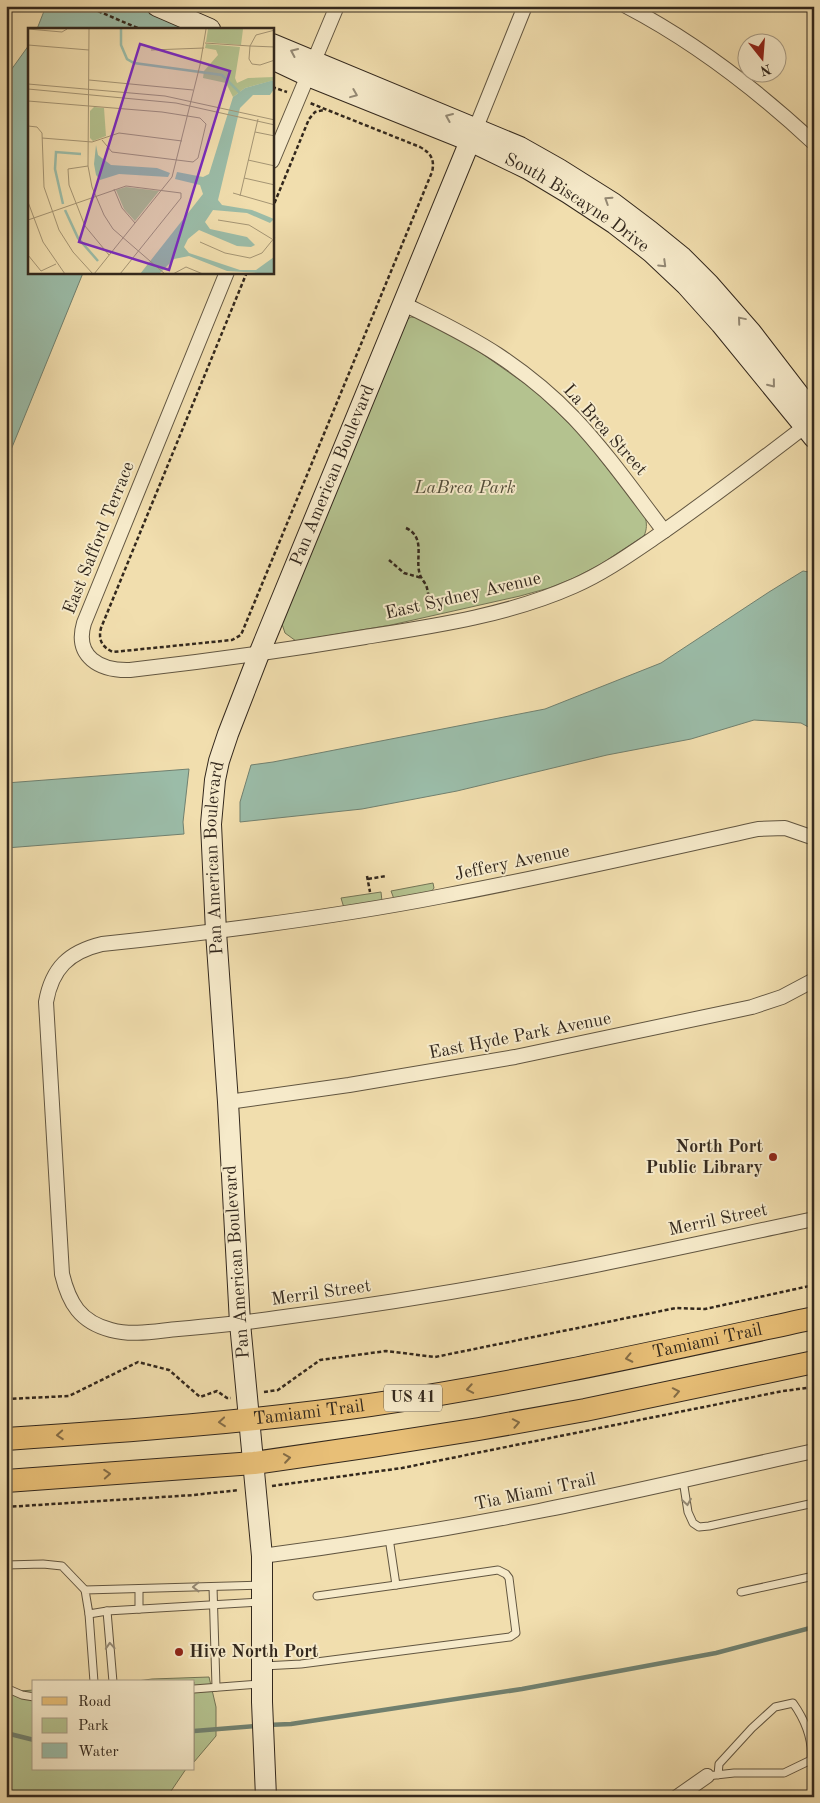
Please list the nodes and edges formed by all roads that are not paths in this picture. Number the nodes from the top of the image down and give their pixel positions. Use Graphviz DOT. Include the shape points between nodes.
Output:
graph roads {
  1 [pos="157,6"];
  2 [pos="337,6"];
  3 [pos="525,6"];
  4 [pos="626,6"];
  5 [pos="209,27"];
  6 [pos="274,45"];
  7 [pos="274,59"];
  8 [pos="312,68"];
  9 [pos="473,134"];
  10 [pos="814,143"];
  11 [pos="274,156"];
  12 [pos="226,274"];
  13 [pos="404,304"];
  14 [pos="812,424"];
  15 [pos="664,531"];
  16 [pos="259,654"];
  17 [pos="814,838"];
  18 [pos="216,932"];
  19 [pos="814,980"];
  20 [pos="228,1102"];
  21 [pos="814,1219"];
  22 [pos="814,1318"];
  23 [pos="240,1323"];
  24 [pos="814,1362"];
  25 [pos="250,1420"];
  26 [pos="6,1439"];
  27 [pos="814,1451"];
  28 [pos="254,1463"];
  29 [pos="683,1480"];
  30 [pos="6,1481"];
  31 [pos="814,1503"];
  32 [pos="389,1538"];
  33 [pos="262,1556"];
  34 [pos="6,1566"];
  35 [pos="814,1576"];
  36 [pos="396,1585"];
  37 [pos="213,1587"];
  38 [pos="138,1589"];
  39 [pos="85,1590"];
  40 [pos="741,1592"];
  41 [pos="262,1594"];
  42 [pos="317,1596"];
  43 [pos="214,1606"];
  44 [pos="138,1609"];
  45 [pos="108,1611"];
  46 [pos="89,1614"];
  47 [pos="94,1680"];
  48 [pos="113,1680"];
  49 [pos="263,1684"];
  50 [pos="216,1687"];
  51 [pos="6,1688"];
  52 [pos="195,1689"];
  53 [pos="32,1697"];
  54 [pos="813,1746"];
  55 [pos="712,1775"];
  56 [pos="266,1797"];
  57 [pos="677,1797"];
  1 -- 5 [label="street"];
  2 -- 8 [label="street"];
  3 -- 9 [label="street, Pan American Boulevard"];
  4 -- 10 [label="street" via="670,31 730,73"];
  8 -- 6 [label="street, South Biscayne Drive, one-way"];
  7 -- 8 [label="street, South Biscayne Drive"];
  8 -- 9 [label="street, South Biscayne Drive"];
  8 -- 11 [label="street"];
  9 -- 13 [label="street, Pan American Boulevard"];
  9 -- 14 [label="street, South Biscayne Drive" via="615,224 650,252 686,285"];
  12 -- 16 [label="street, East Safford Terrace" via="84,623 82,641 92,660 116,669"];
  13 -- 15 [label="street, La Brea Street" via="480,344 550,395 598,445"];
  13 -- 16 [label="street, Pan American Boulevard"];
  14 -- 15 [label="street, East Sydney Avenue"];
  15 -- 16 [label="street, East Sydney Avenue" via="575,586 524,604 414,629"];
  16 -- 18 [label="street, Pan American Boulevard" via="228,734 215,780 212,824"];
  17 -- 18 [label="street, Jeffery Avenue" via="785,828 758,829 443,896"];
  18 -- 20 [label="street, Pan American Boulevard"];
  18 -- 23 [label="street, Merril Street" via="102,944 75,954 63,962 56,973 46,1002 59,1239 62,1274 70,1299 80,1313 97,1325 134,1333"];
  19 -- 20 [label="street, East Hyde Park Avenue" via="782,997 752,1007 533,1054"];
  20 -- 23 [label="street, Pan American Boulevard"];
  21 -- 23 [label="street, Merril Street" via="502,1283"];
  22 -- 25 [label="main road, Tamiami Trail / US 41, one-way" via="569,1371 370,1405"];
  23 -- 25 [label="street, Pan American Boulevard"];
  28 -- 24 [label="main road, US 41, one-way" via="479,1430"];
  25 -- 26 [label="main road, Tamiami Trail / US 41, one-way"];
  25 -- 28 [label="street, Pan American Boulevard"];
  27 -- 29 [label="street, Tia Miami Trail"];
  30 -- 28 [label="main road, US 41, one-way"];
  28 -- 33 [label="street, Pan American Boulevard"];
  29 -- 31 [label="lane, one-way" via="688,1512 699,1527"];
  29 -- 32 [label="street, Tia Miami Trail" via="541,1511"];
  32 -- 33 [label="street, Tia Miami Trail"];
  32 -- 36 [label="lane"];
  33 -- 41 [label="street, Pan American Boulevard"];
  34 -- 39 [label="lane" via="62,1566"];
  35 -- 40 [label="lane"];
  36 -- 42 [label="lane"];
  36 -- 49 [label="lane" via="498,1570 509,1578 516,1633 510,1637 301,1664"];
  37 -- 38 [label="lane, one-way"];
  37 -- 41 [label="lane"];
  37 -- 43 [label="lane"];
  38 -- 39 [label="lane"];
  38 -- 44 [label="lane"];
  39 -- 46 [label="lane"];
  41 -- 43 [label="lane"];
  41 -- 49 [label="street, Pan American Boulevard"];
  43 -- 44 [label="lane"];
  43 -- 50 [label="lane"];
  44 -- 45 [label="lane"];
  45 -- 46 [label="lane"];
  48 -- 45 [label="lane, one-way"];
  46 -- 47 [label="lane"];
  49 -- 50 [label="lane"];
  49 -- 56 [label="street, Pan American Boulevard"];
  50 -- 52 [label="lane"];
  51 -- 53 [label="lane"];
  54 -- 55 [label="lane" via="811,1760 784,1773"];
  54 -- 55 [label="lane" via="793,1703 776,1707 752,1728"];
  55 -- 57 [label="street"];
}
